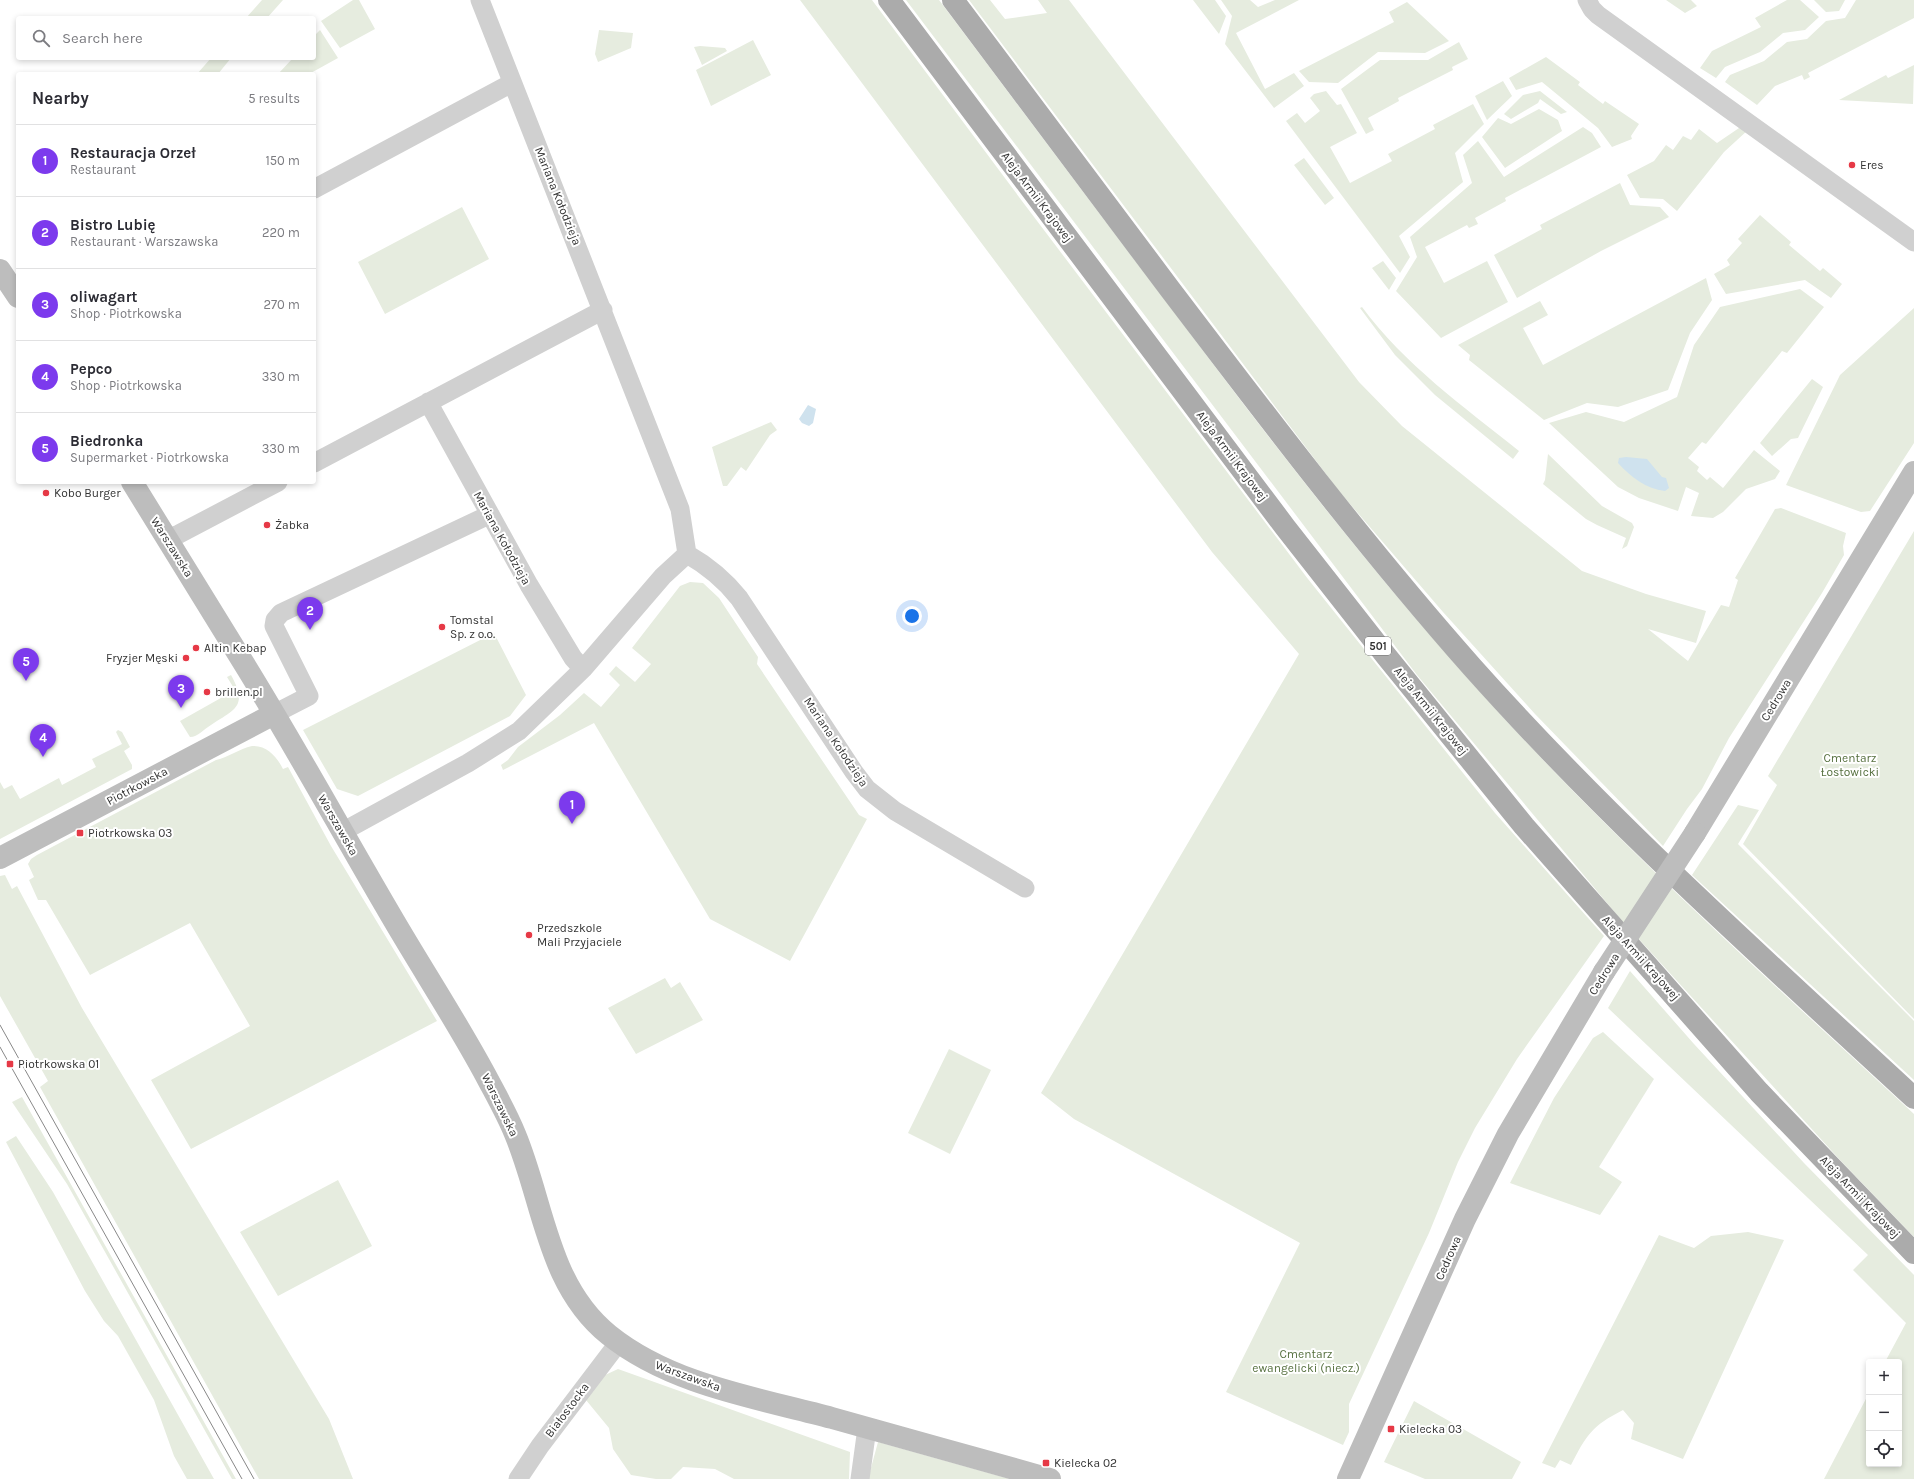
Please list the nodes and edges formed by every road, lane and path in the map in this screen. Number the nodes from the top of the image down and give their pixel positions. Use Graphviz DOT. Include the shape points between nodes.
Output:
graph roads {
  1 [pos="480,0"];
  2 [pos="889,0"];
  3 [pos="953,0"];
  4 [pos="1587,0"];
  5 [pos="512,83"];
  6 [pos="316,188"];
  7 [pos="1914,242"];
  8 [pos="0,270"];
  9 [pos="16,294"];
  10 [pos="603,310"];
  11 [pos="428,402"];
  12 [pos="316,462"];
  13 [pos="1914,472"];
  14 [pos="133,484"];
  15 [pos="274,484"];
  16 [pos="489,514"];
  17 [pos="167,539"];
  18 [pos="687,554"];
  19 [pos="583,668"];
  20 [pos="274,714"];
  21 [pos="342,832"];
  22 [pos="0,858"];
  23 [pos="1025,888"];
  24 [pos="1914,1098"];
  25 [pos="1914,1253"];
  26 [pos="619,1342"];
  27 [pos="867,1428"];
  28 [pos="518,1479"];
  29 [pos="860,1479"];
  30 [pos="1050,1479"];
  31 [pos="1348,1479"];
  1 -- 5 [label="street, Mariana Kołodzieja"];
  2 -- 25 [label="main road, Aleja Armii Krajowej / 501" via="1285,527 1387,658 1519,820 1760,1092"];
  3 -- 24 [label="main road" via="1290,447 1406,591 1474,669 1645,848"];
  4 -- 7 [label="street" via="1598,14"];
  5 -- 6 [label="street"];
  5 -- 10 [label="street, Mariana Kołodzieja"];
  8 -- 9 [label="street"];
  10 -- 11 [label="street"];
  10 -- 18 [label="street, Mariana Kołodzieja" via="680,509"];
  11 -- 12 [label="street"];
  11 -- 16 [label="street, Mariana Kołodzieja"];
  13 -- 31 [label="street, Cedrowa, bridge" via="1696,833 1604,972 1508,1134 1462,1226"];
  14 -- 17 [label="street, Warszawska"];
  15 -- 17 [label="street"];
  16 -- 19 [label="street, Mariana Kołodzieja" via="555,629 573,658"];
  16 -- 20 [label="street" via="282,613 275,620 274,626 309,696"];
  17 -- 20 [label="street, Warszawska"];
  18 -- 19 [label="street" via="663,576"];
  18 -- 23 [label="street, Mariana Kołodzieja" via="709,567 739,598 867,789 895,811"];
  19 -- 21 [label="street" via="519,731 500,744"];
  20 -- 21 [label="street, Warszawska"];
  20 -- 22 [label="street, Piotrkowska"];
  21 -- 26 [label="street, Warszawska" via="470,1047 515,1132 552,1251 567,1284 586,1312"];
  26 -- 27 [label="street, Warszawska" via="646,1360 678,1375"];
  26 -- 28 [label="street, Białostocka"];
  27 -- 29 [label="street"];
  27 -- 30 [label="street, Warszawska"];
}
